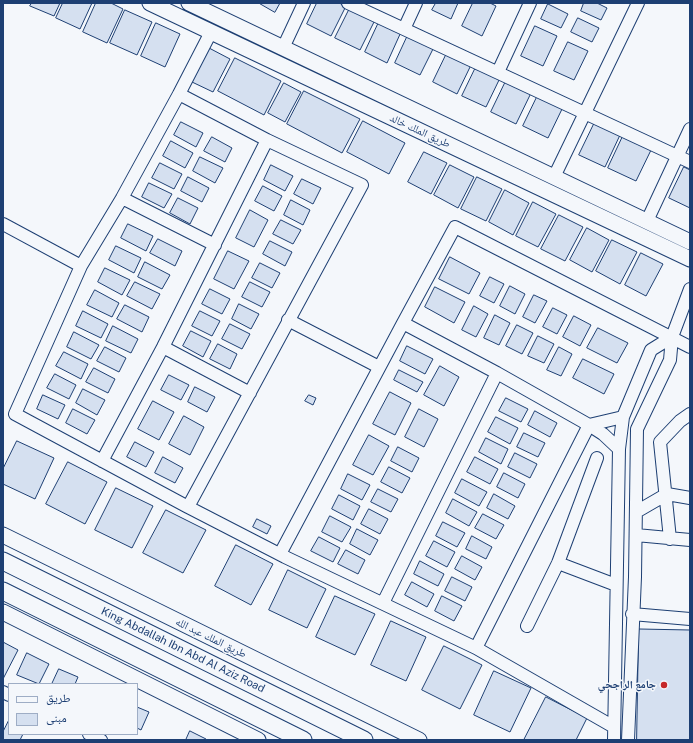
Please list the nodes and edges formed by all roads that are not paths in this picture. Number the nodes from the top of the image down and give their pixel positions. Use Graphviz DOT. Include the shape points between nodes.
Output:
graph roads {
  1 [pos="150,3"];
  2 [pos="189,3"];
  3 [pos="304,3"];
  4 [pos="348,3"];
  5 [pos="416,3"];
  6 [pos="530,3"];
  7 [pos="638,3"];
  8 [pos="404,29"];
  9 [pos="211,32"];
  10 [pos="283,48"];
  11 [pos="498,72"];
  12 [pos="179,94"];
  13 [pos="585,112"];
  14 [pos="690,129"];
  15 [pos="268,140"];
  16 [pos="678,156"];
  17 [pos="690,162"];
  18 [pos="554,177"];
  19 [pos="122,198"];
  20 [pos="647,221"];
  21 [pos="3,224"];
  22 [pos="690,242"];
  23 [pos="215,245"];
  24 [pos="690,259"];
  25 [pos="81,266"];
  26 [pos="690,289"];
  27 [pos="288,320"];
  28 [pos="403,323"];
  29 [pos="672,337"];
  30 [pos="163,347"];
  31 [pos="690,347"];
  32 [pos="379,367"];
  33 [pos="497,373"];
  34 [pos="250,393"];
  35 [pos="690,414"];
  36 [pos="623,417"];
  37 [pos="589,425"];
  38 [pos="619,449"];
  39 [pos="597,458"];
  40 [pos="102,461"];
  41 [pos="667,494"];
  42 [pos="690,498"];
  43 [pos="188,507"];
  44 [pos="636,512"];
  45 [pos="3,535"];
  46 [pos="636,535"];
  47 [pos="670,539"];
  48 [pos="690,540"];
  49 [pos="280,554"];
  50 [pos="3,561"];
  51 [pos="558,563"];
  52 [pos="616,585"];
  53 [pos="3,591"];
  54 [pos="383,603"];
  55 [pos="3,612"];
  56 [pos="632,614"];
  57 [pos="690,619"];
  58 [pos="527,626"];
  59 [pos="476,648"];
  60 [pos="614,727"];
  61 [pos="91,735"];
  62 [pos="101,740"];
  63 [pos="258,740"];
  64 [pos="303,740"];
  65 [pos="364,740"];
  66 [pos="419,740"];
  67 [pos="614,740"];
  68 [pos="628,740"];
  1 -- 9 [label="main road, طريق الملك خالد"];
  2 -- 10 [label="main road, طريق الملك خالد"];
  3 -- 10 [label="street"];
  4 -- 8 [label="street"];
  5 -- 8 [label="street"];
  6 -- 11 [label="street"];
  7 -- 13 [label="street"];
  8 -- 11 [label="street"];
  9 -- 12 [label="street"];
  9 -- 24 [label="main road, طريق الملك خالد"];
  10 -- 18 [label="main road, طريق الملك خالد"];
  11 -- 13 [label="street"];
  12 -- 15 [label="street"];
  12 -- 19 [label="street"];
  13 -- 16 [label="street"];
  13 -- 18 [label="street"];
  14 -- 16 [label="street"];
  15 -- 23 [label="street"];
  15 -- 27 [label="street" via="362,185"];
  16 -- 17 [label="street"];
  16 -- 20 [label="street"];
  18 -- 20 [label="main road, طريق الملك خالد"];
  19 -- 23 [label="street"];
  19 -- 25 [label="street"];
  20 -- 22 [label="main road, طريق الملك خالد"];
  21 -- 25 [label="street"];
  23 -- 30 [label="street"];
  25 -- 40 [label="street" via="15,414"];
  26 -- 29 [label="street"];
  27 -- 32 [label="street"];
  27 -- 34 [label="street"];
  28 -- 29 [label="street" via="455,227"];
  28 -- 32 [label="street"];
  28 -- 33 [label="street"];
  29 -- 31 [label="street"];
  29 -- 36 [label="street" via="651,350"];
  29 -- 44 [label="street" via="670,360 637,429"];
  30 -- 34 [label="street"];
  30 -- 40 [label="street"];
  32 -- 49 [label="street"];
  33 -- 37 [label="street"];
  33 -- 54 [label="street"];
  34 -- 43 [label="street"];
  35 -- 41 [label="street" via="660,442"];
  36 -- 37 [label="street"];
  36 -- 38 [label="street"];
  37 -- 38 [label="street"];
  37 -- 59 [label="street"];
  38 -- 52 [label="street"];
  39 -- 51 [label="street"];
  40 -- 43 [label="street"];
  41 -- 42 [label="street"];
  41 -- 44 [label="street"];
  41 -- 47 [label="street"];
  43 -- 49 [label="street"];
  44 -- 46 [label="street"];
  45 -- 66 [label="main road, طريق الملك عبد الله"];
  46 -- 47 [label="street"];
  46 -- 56 [label="street"];
  47 -- 48 [label="street"];
  49 -- 54 [label="street"];
  50 -- 65 [label="highway, King Abdallah Ibn Abd Al Aziz Road"];
  51 -- 52 [label="street"];
  51 -- 58 [label="street"];
  52 -- 60 [label="street"];
  53 -- 64 [label="highway"];
  54 -- 59 [label="street"];
  55 -- 63 [label="main road"];
  56 -- 57 [label="street"];
  56 -- 68 [label="street"];
  59 -- 60 [label="street"];
  60 -- 67 [label="street"];
  61 -- 62 [label="street"];
}
